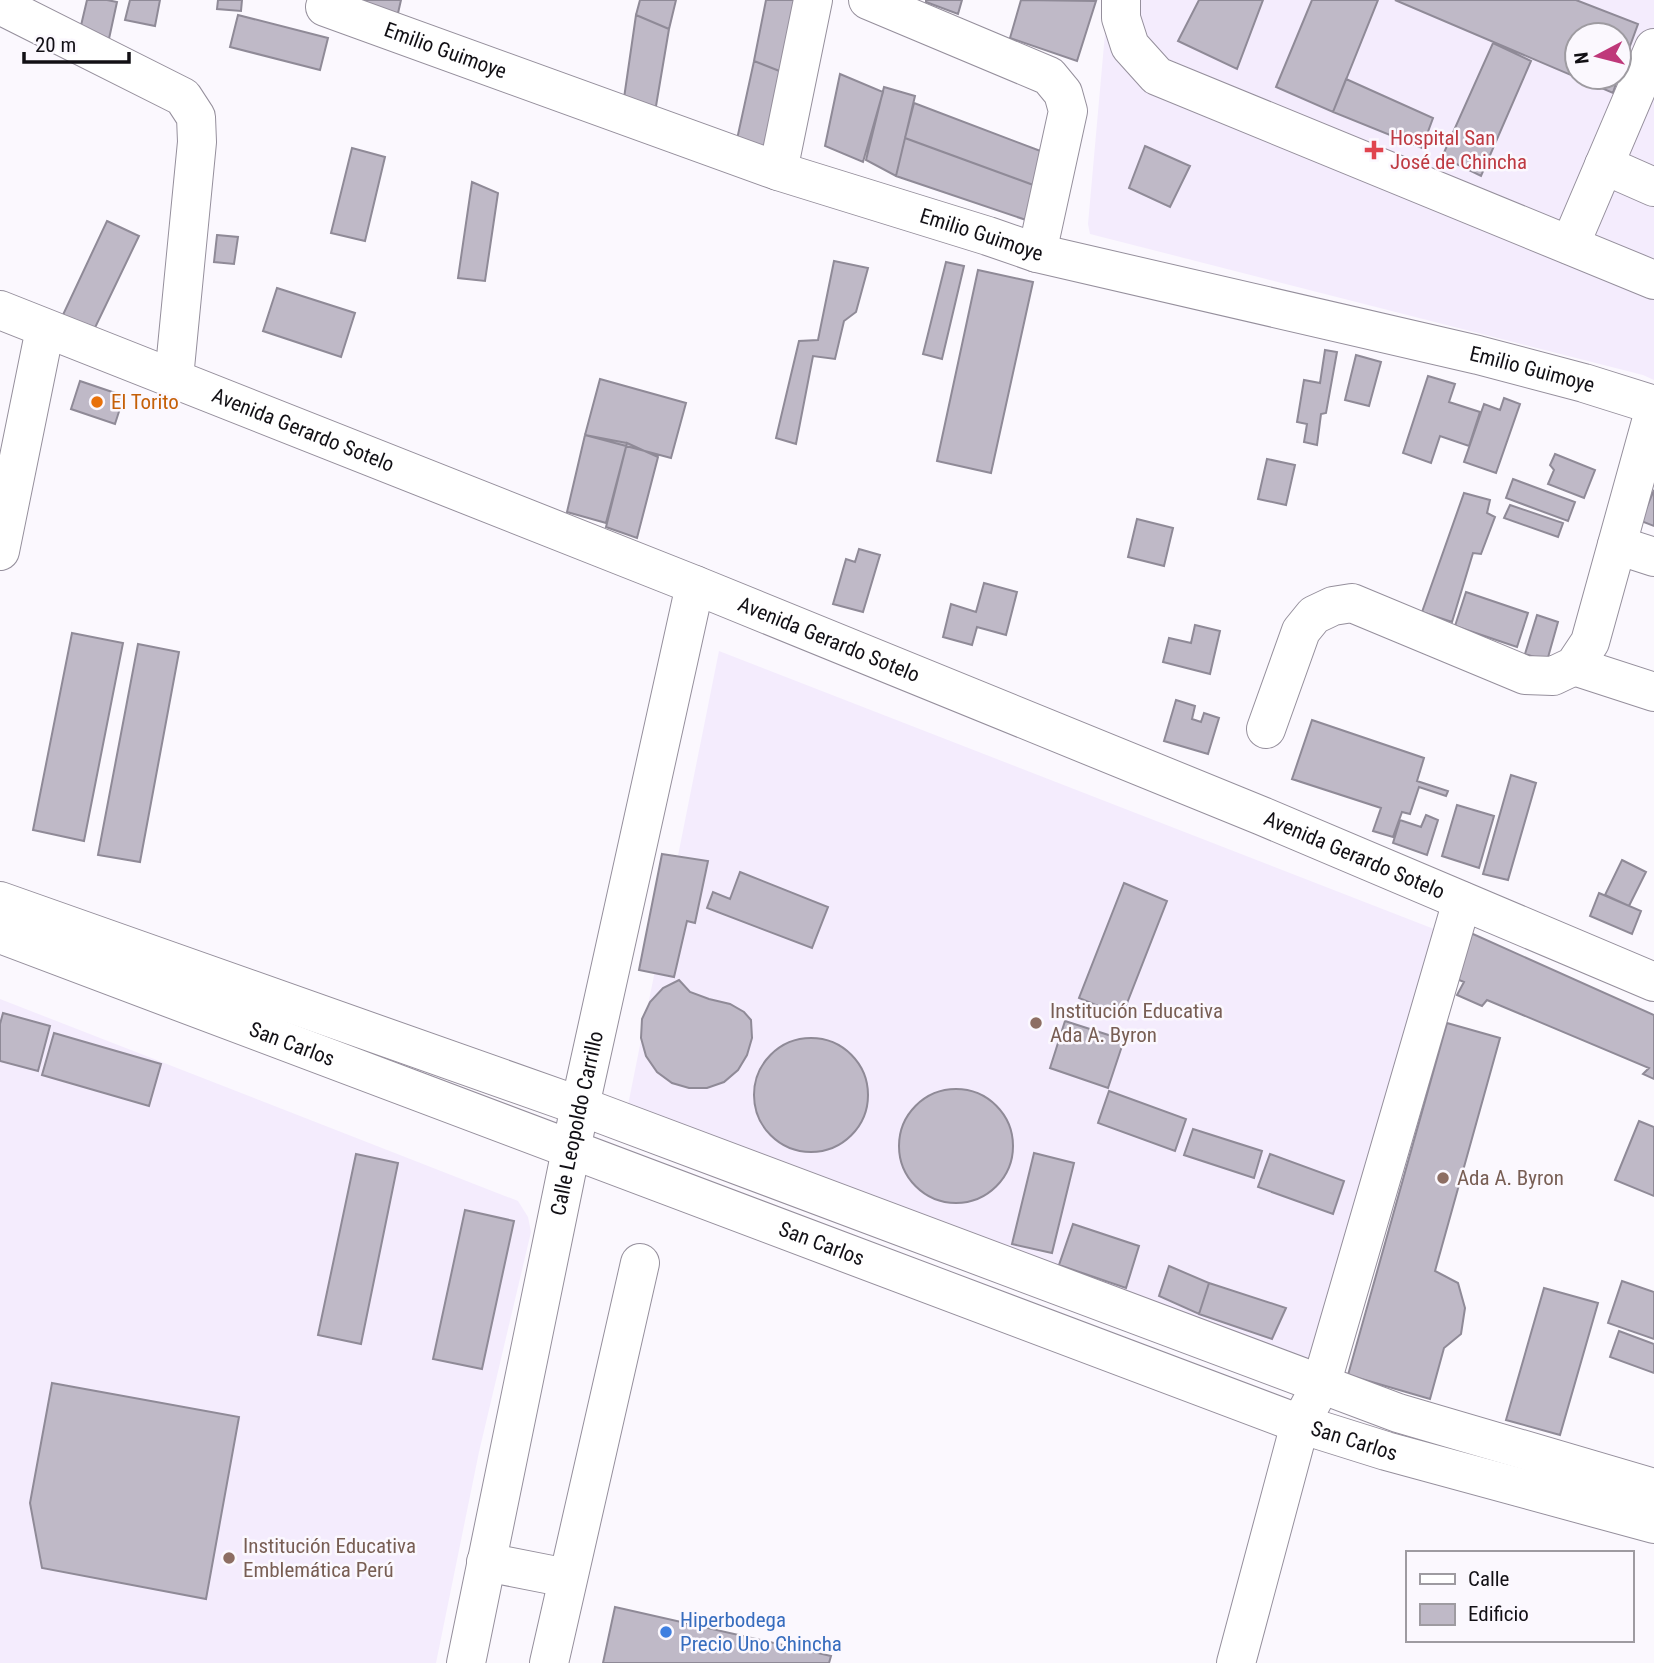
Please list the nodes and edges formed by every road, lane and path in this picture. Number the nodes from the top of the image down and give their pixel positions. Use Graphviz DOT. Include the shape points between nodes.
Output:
graph roads {
  1 [pos="813,0"];
  2 [pos="868,0"];
  3 [pos="1121,0"];
  4 [pos="0,5"];
  5 [pos="325,7"];
  6 [pos="1654,48"];
  7 [pos="1604,164"];
  8 [pos="778,172"];
  9 [pos="1654,187"];
  10 [pos="1570,245"];
  11 [pos="1037,253"];
  12 [pos="1654,279"];
  13 [pos="0,310"];
  14 [pos="45,329"];
  15 [pos="173,378"];
  16 [pos="1654,405"];
  17 [pos="1654,411"];
  18 [pos="1618,545"];
  19 [pos="0,551"];
  20 [pos="1654,557"];
  21 [pos="695,585"];
  22 [pos="1574,666"];
  23 [pos="1654,692"];
  24 [pos="1266,729"];
  25 [pos="0,901"];
  26 [pos="1462,901"];
  27 [pos="0,934"];
  28 [pos="1654,982"];
  29 [pos="580,1106"];
  30 [pos="571,1149"];
  31 [pos="640,1263"];
  32 [pos="1321,1385"];
  33 [pos="1300,1424"];
  34 [pos="1654,1488"];
  35 [pos="1654,1524"];
  36 [pos="486,1562"];
  37 [pos="567,1578"];
  38 [pos="466,1663"];
  39 [pos="548,1663"];
  40 [pos="1236,1663"];
  1 -- 8 [label="street"];
  2 -- 11 [label="street" via="1049,76 1063,93 1068,111"];
  3 -- 10 [label="street" via="1130,46 1157,76"];
  4 -- 15 [label="street" via="183,97 196,117"];
  5 -- 8 [label="street, Emilio Guimoye"];
  6 -- 7 [label="street"];
  7 -- 9 [label="street"];
  7 -- 10 [label="street"];
  8 -- 11 [label="street, Emilio Guimoye"];
  10 -- 12 [label="street"];
  11 -- 16 [label="street, Emilio Guimoye" via="1478,355"];
  13 -- 14 [label="street, Avenida Gerardo Sotelo"];
  14 -- 15 [label="street, Avenida Gerardo Sotelo"];
  14 -- 19 [label="street"];
  15 -- 21 [label="street, Avenida Gerardo Sotelo"];
  17 -- 18 [label="street"];
  18 -- 20 [label="street"];
  18 -- 22 [label="street" via="1590,642"];
  21 -- 26 [label="street, Avenida Gerardo Sotelo"];
  21 -- 29 [label="street, Calle Leopoldo Carrillo"];
  22 -- 23 [label="street"];
  22 -- 24 [label="street" via="1553,676 1525,675 1352,603 1333,606 1314,615 1301,631"];
  25 -- 29 [label="street, San Carlos"];
  26 -- 28 [label="street, Avenida Gerardo Sotelo"];
  26 -- 32 [label="street"];
  27 -- 30 [label="street, San Carlos"];
  29 -- 30 [label="street, Calle Leopoldo Carrillo"];
  29 -- 32 [label="street, San Carlos"];
  30 -- 33 [label="street, San Carlos"];
  30 -- 36 [label="street, Calle Leopoldo Carrillo"];
  31 -- 37 [label="street"];
  32 -- 33 [label="street"];
  32 -- 34 [label="street, San Carlos" via="1398,1413"];
  33 -- 35 [label="street, San Carlos"];
  33 -- 40 [label="street"];
  36 -- 37 [label="street"];
  36 -- 38 [label="street, Calle Leopoldo Carrillo"];
  37 -- 39 [label="street"];
}
